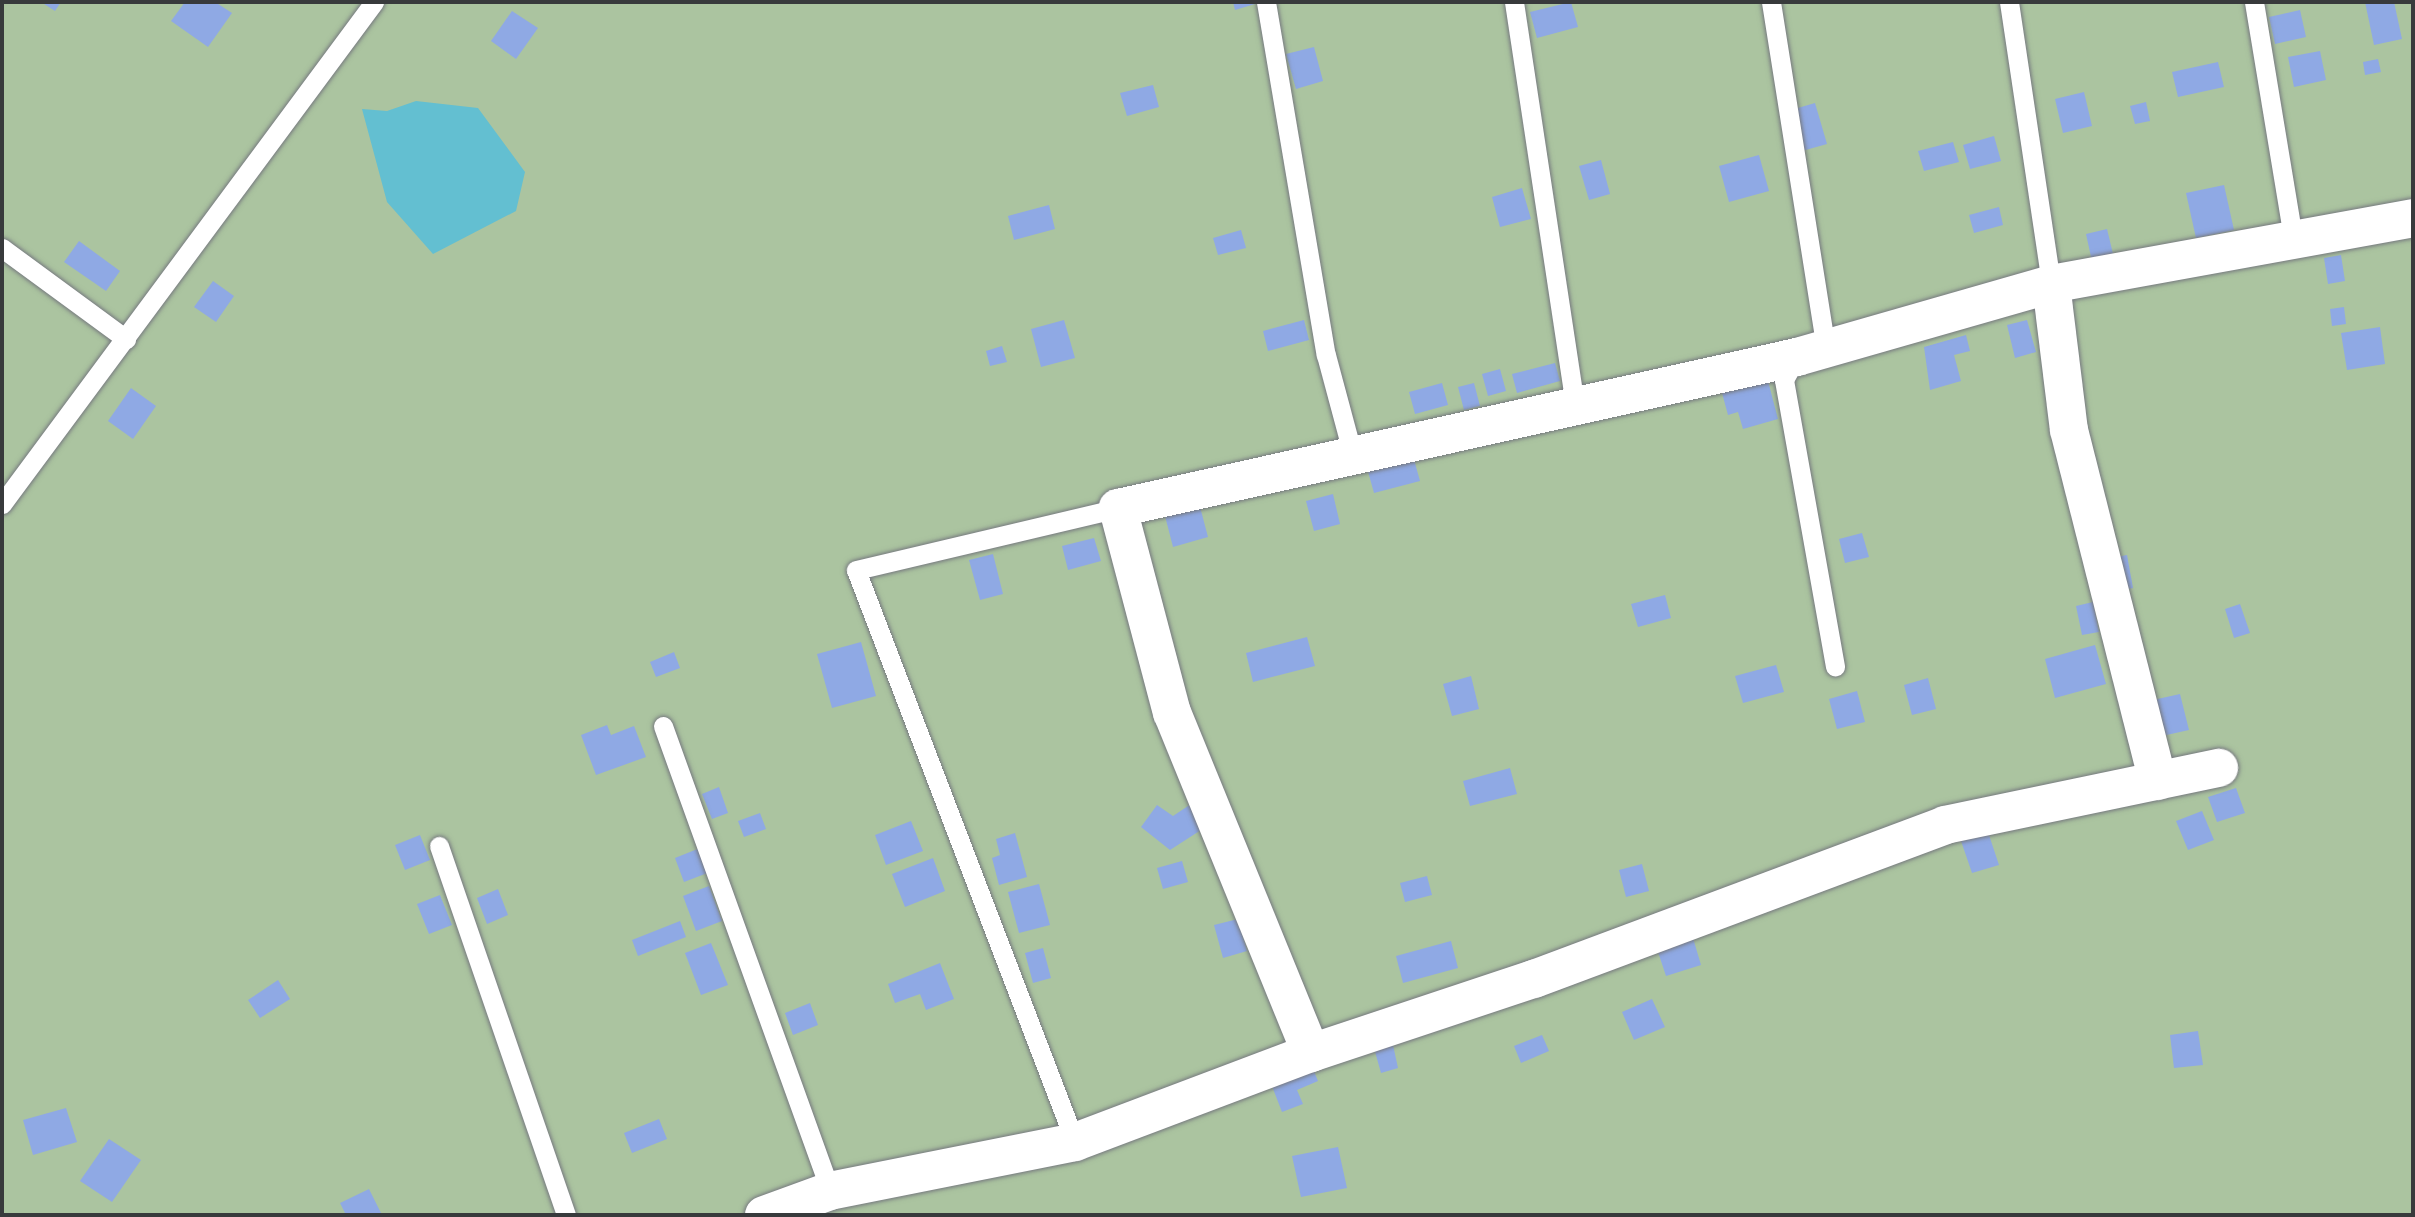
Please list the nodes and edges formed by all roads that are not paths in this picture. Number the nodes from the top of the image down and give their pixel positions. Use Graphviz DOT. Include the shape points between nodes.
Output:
graph roads {
  1 [pos="374,2"];
  2 [pos="1266,2"];
  3 [pos="1514,2"];
  4 [pos="1771,2"];
  5 [pos="2009,2"];
  6 [pos="2254,2"];
  7 [pos="2413,218"];
  8 [pos="2294,244"];
  9 [pos="2,248"];
  10 [pos="2050,284"];
  11 [pos="126,339"];
  12 [pos="1811,353"];
  13 [pos="1575,405"];
  14 [pos="1352,452"];
  15 [pos="2,504"];
  16 [pos="1118,508"];
  17 [pos="1835,667"];
  18 [pos="663,726"];
  19 [pos="2219,768"];
  20 [pos="2158,781"];
  21 [pos="439,846"];
  22 [pos="1311,1053"];
  23 [pos="1075,1142"];
  24 [pos="830,1191"];
  25 [pos="566,1215"];
  26 [pos="764,1215"];
  1 -- 11 [label="lane"];
  2 -- 14 [label="lane" via="1326,355"];
  3 -- 13 [label="lane"];
  4 -- 12 [label="lane"];
  5 -- 10 [label="lane"];
  6 -- 8 [label="lane"];
  7 -- 8 [label="street"];
  8 -- 10 [label="street"];
  9 -- 11 [label="lane"];
  10 -- 12 [label="street"];
  10 -- 20 [label="street" via="2070,430"];
  11 -- 15 [label="lane"];
  12 -- 13 [label="street"];
  12 -- 17 [label="lane" via="1784,380"];
  13 -- 14 [label="street"];
  14 -- 16 [label="street"];
  16 -- 22 [label="street" via="1172,713"];
  16 -- 23 [label="lane" via="856,570"];
  18 -- 24 [label="lane"];
  19 -- 20 [label="street"];
  20 -- 22 [label="street" via="1945,825 1534,979"];
  21 -- 25 [label="lane"];
  22 -- 23 [label="street"];
  23 -- 24 [label="street"];
  24 -- 26 [label="street"];
}
